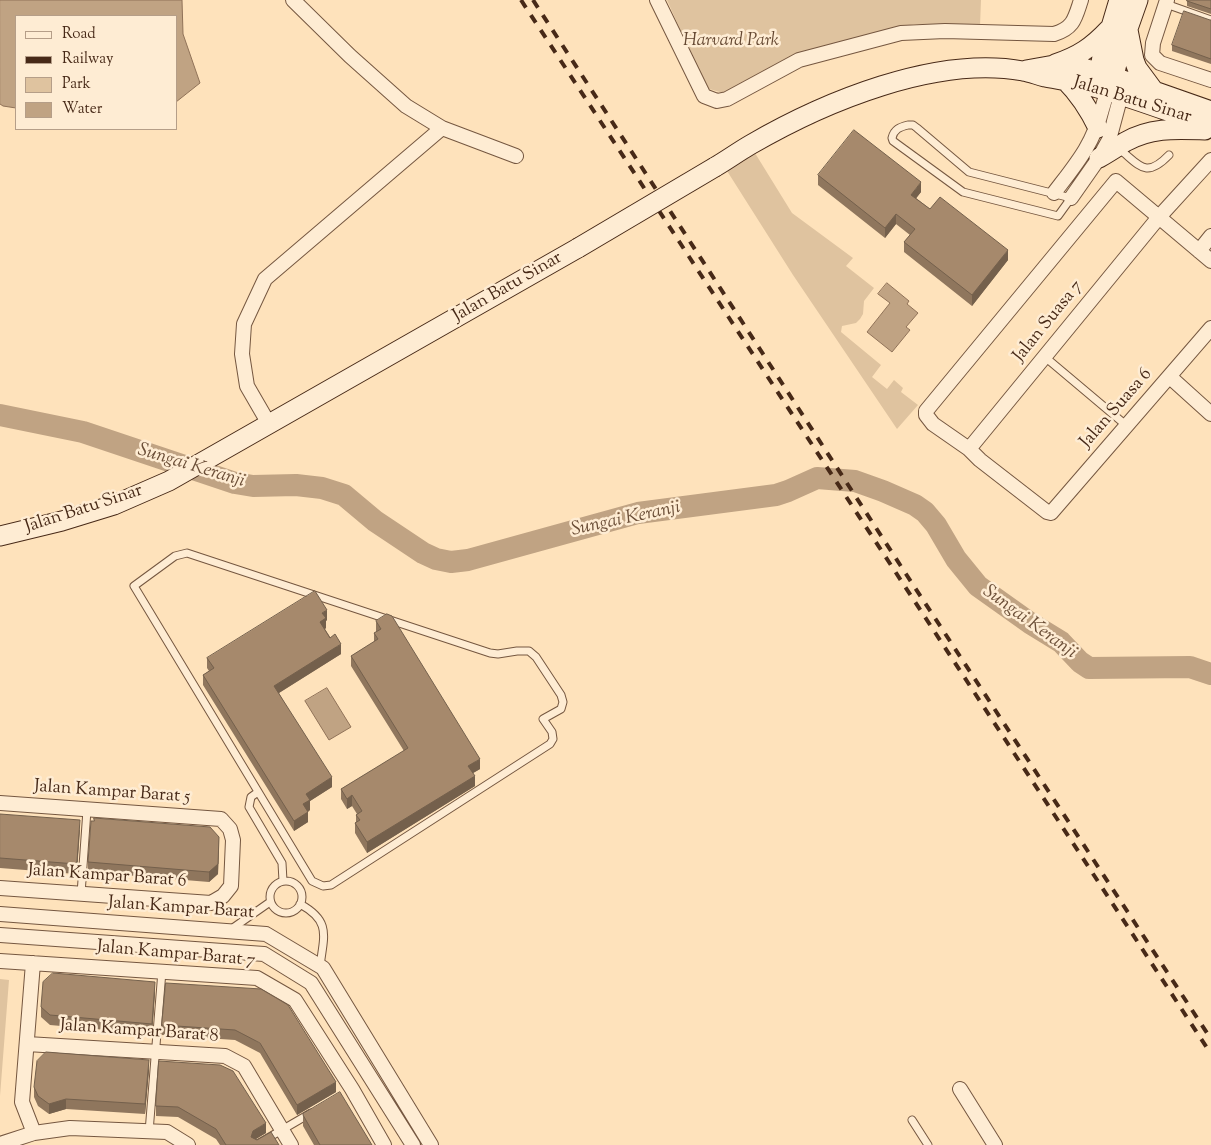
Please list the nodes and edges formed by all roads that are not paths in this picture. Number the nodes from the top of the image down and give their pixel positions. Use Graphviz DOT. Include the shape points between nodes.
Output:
graph roads {
  1 [pos="293,0"];
  2 [pos="657,0"];
  3 [pos="1081,0"];
  4 [pos="1119,0"];
  5 [pos="1138,0"];
  6 [pos="1167,2"];
  7 [pos="1211,20"];
  8 [pos="1119,28"];
  9 [pos="1054,64"];
  10 [pos="1023,71"];
  11 [pos="1064,80"];
  12 [pos="1211,80"];
  13 [pos="1110,84"];
  14 [pos="1154,91"];
  15 [pos="1211,110"];
  16 [pos="1211,126"];
  17 [pos="442,128"];
  18 [pos="1098,128"];
  19 [pos="1211,130"];
  20 [pos="1118,148"];
  21 [pos="1168,155"];
  22 [pos="516,156"];
  23 [pos="1099,158"];
  24 [pos="1211,160"];
  25 [pos="1054,193"];
  26 [pos="1071,198"];
  27 [pos="1159,218"];
  28 [pos="1211,236"];
  29 [pos="1199,251"];
  30 [pos="1211,260"];
  31 [pos="1211,328"];
  32 [pos="1045,356"];
  33 [pos="1170,377"];
  34 [pos="1211,414"];
  35 [pos="269,424"];
  36 [pos="1127,426"];
  37 [pos="969,449"];
  38 [pos="0,536"];
  39 [pos="258,792"];
  40 [pos="0,803"];
  41 [pos="88,810"];
  42 [pos="283,881"];
  43 [pos="0,888"];
  44 [pos="81,894"];
  45 [pos="270,902"];
  46 [pos="211,903"];
  47 [pos="300,904"];
  48 [pos="0,914"];
  49 [pos="228,931"];
  50 [pos="0,935"];
  51 [pos="0,961"];
  52 [pos="33,963"];
  53 [pos="320,966"];
  54 [pos="162,971"];
  55 [pos="27,1044"];
  56 [pos="156,1051"];
  57 [pos="960,1089"];
  58 [pos="321,1107"];
  59 [pos="416,1120"];
  60 [pos="912,1120"];
  61 [pos="402,1128"];
  62 [pos="282,1130"];
  63 [pos="149,1132"];
  64 [pos="34,1134"];
  65 [pos="0,1144"];
  66 [pos="188,1145"];
  67 [pos="256,1145"];
  68 [pos="291,1145"];
  69 [pos="384,1145"];
  70 [pos="413,1145"];
  71 [pos="431,1145"];
  72 [pos="928,1145"];
  73 [pos="995,1145"];
  1 -- 17 [label="street" via="406,106"];
  2 -- 3 [label="street" via="704,96 716,101 727,99 799,60 901,34 944,31 1054,34 1074,22"];
  4 -- 8 [label="street"];
  5 -- 8 [label="street"];
  6 -- 7 [label="lane"];
  6 -- 12 [label="street" via="1152,55 1160,63"];
  8 -- 9 [label="street" via="1067,60"];
  8 -- 13 [label="street" via="1102,57"];
  8 -- 14 [label="street" via="1137,68"];
  9 -- 10 [label="street, Jalan Batu Sinar"];
  9 -- 13 [label="street, Jalan Batu Sinar" via="1076,66"];
  10 -- 11 [label="street, Jalan Batu Sinar"];
  10 -- 35 [label="street, Jalan Batu Sinar, bridge" via="958,69 890,84 835,102 800,118"];
  11 -- 13 [label="street, Jalan Batu Sinar"];
  11 -- 18 [label="street" via="1078,93"];
  13 -- 14 [label="street, Jalan Batu Sinar"];
  13 -- 16 [label="street, Jalan Batu Sinar"];
  13 -- 18 [label="street"];
  13 -- 23 [label="street" via="1109,140"];
  14 -- 15 [label="street, Jalan Batu Sinar"];
  17 -- 22 [label="street"];
  17 -- 35 [label="street" via="265,279 244,324 242,354 247,386"];
  18 -- 25 [label="street"];
  19 -- 20 [label="street" via="1165,129 1145,133"];
  20 -- 21 [label="lane" via="1141,167 1150,169 1159,166"];
  20 -- 23 [label="street"];
  23 -- 26 [label="street"];
  24 -- 27 [label="street, Jalan Suasa 7"];
  25 -- 26 [label="lane"];
  25 -- 26 [label="lane" via="968,172 913,125 900,127 892,134 893,141 963,192 1058,216"];
  27 -- 29 [label="street"];
  27 -- 32 [label="street, Jalan Suasa 7"];
  27 -- 37 [label="street" via="1116,181 926,411 933,424"];
  28 -- 29 [label="street"];
  29 -- 30 [label="street"];
  31 -- 33 [label="street, Jalan Suasa 6"];
  32 -- 36 [label="lane"];
  32 -- 37 [label="street, Jalan Suasa 7"];
  33 -- 34 [label="street"];
  33 -- 36 [label="street, Jalan Suasa 6"];
  35 -- 38 [label="street, Jalan Batu Sinar" via="169,481 114,505"];
  36 -- 37 [label="street, Jalan Suasa 6" via="1051,513"];
  39 -- 39 [label="lane" via="134,586 175,556 187,553 200,556 490,653 529,651 561,695 561,709 543,719 552,732 550,744 331,885 312,881"];
  39 -- 42 [label="lane" via="251,797 249,807 282,863"];
  40 -- 41 [label="street, Jalan Kampar Barat 5"];
  41 -- 44 [label="lane"];
  41 -- 46 [label="street, Jalan Kampar Barat 5" via="221,819 233,840 230,886 223,896"];
  42 -- 45 [label="lane" via="274,886"];
  42 -- 47 [label="lane" via="297,886 301,894"];
  43 -- 44 [label="street, Jalan Kampar Barat 6"];
  44 -- 46 [label="street, Jalan Kampar Barat 6"];
  45 -- 47 [label="lane" via="282,912 293,911"];
  45 -- 49 [label="lane"];
  47 -- 53 [label="lane" via="313,911 322,926"];
  48 -- 49 [label="street, Jalan Kampar Barat"];
  49 -- 53 [label="street, Jalan Kampar Barat" via="266,934"];
  50 -- 61 [label="street" via="264,954 310,983"];
  51 -- 52 [label="street, Jalan Kampar Barat 7"];
  52 -- 54 [label="street, Jalan Kampar Barat 7"];
  52 -- 55 [label="street"];
  53 -- 59 [label="street, Jalan Kampar Barat"];
  54 -- 56 [label="lane"];
  54 -- 69 [label="street, Jalan Kampar Barat 7" via="257,978 295,1000"];
  55 -- 56 [label="street, Jalan Kampar Barat 8"];
  55 -- 64 [label="street" via="22,1102"];
  56 -- 62 [label="street, Jalan Kampar Barat 8" via="225,1056 244,1066"];
  56 -- 63 [label="lane"];
  57 -- 73 [label="street"];
  58 -- 62 [label="lane"];
  59 -- 61 [label="street"];
  59 -- 71 [label="street, Jalan Kampar Barat"];
  60 -- 72 [label="lane"];
  61 -- 70 [label="street"];
  62 -- 67 [label="lane"];
  62 -- 68 [label="street, Jalan Kampar Barat 8"];
  63 -- 64 [label="street" via="70,1128"];
  63 -- 66 [label="street" via="167,1132"];
  64 -- 65 [label="street"];
}
